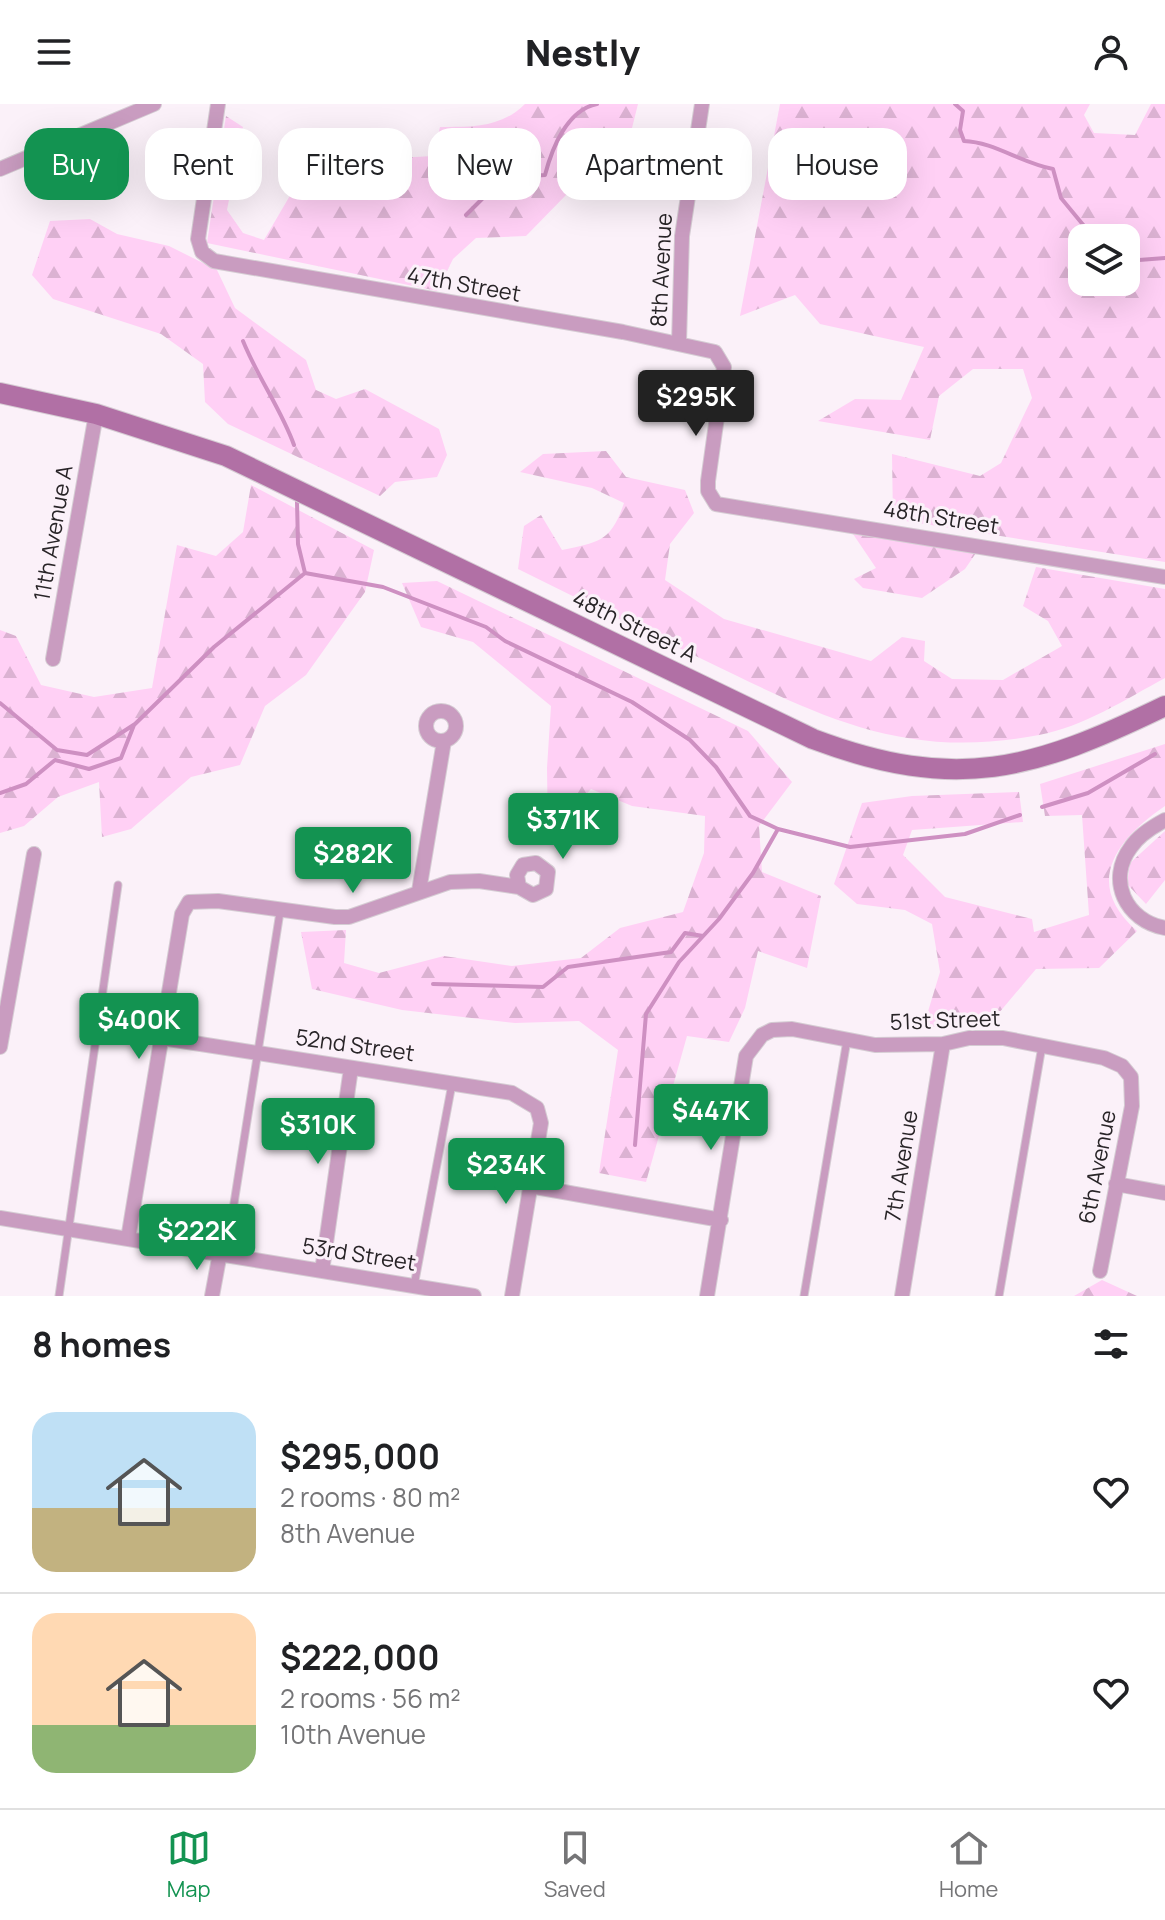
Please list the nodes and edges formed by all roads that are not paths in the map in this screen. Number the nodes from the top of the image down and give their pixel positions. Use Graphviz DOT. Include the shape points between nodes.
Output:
graph roads {
  1 [pos="154,104"];
  2 [pos="223,104"];
  3 [pos="702,104"];
  4 [pos="138,108"];
  5 [pos="0,169"];
  6 [pos="679,343"];
  7 [pos="0,393"];
  8 [pos="96,414"];
  9 [pos="712,501"];
  10 [pos="1165,577"];
  11 [pos="53,659"];
  12 [pos="1165,706"];
  13 [pos="444,741"];
  14 [pos="1165,820"];
  15 [pos="34,854"];
  16 [pos="118,885"];
  17 [pos="519,887"];
  18 [pos="419,891"];
  19 [pos="280,912"];
  20 [pos="1165,928"];
  21 [pos="162,1038"];
  22 [pos="847,1040"];
  23 [pos="943,1044"];
  24 [pos="1042,1046"];
  25 [pos="0,1047"];
  26 [pos="258,1053"];
  27 [pos="351,1068"];
  28 [pos="1127,1072"];
  29 [pos="452,1081"];
  30 [pos="1116,1184"];
  31 [pos="530,1186"];
  32 [pos="1165,1193"];
  33 [pos="0,1218"];
  34 [pos="721,1220"];
  35 [pos="69,1229"];
  36 [pos="128,1239"];
  37 [pos="223,1254"];
  38 [pos="322,1271"];
  39 [pos="1100,1271"];
  40 [pos="414,1286"];
  41 [pos="59,1296"];
  42 [pos="212,1296"];
  43 [pos="474,1296"];
  44 [pos="512,1296"];
  45 [pos="707,1296"];
  46 [pos="804,1296"];
  47 [pos="902,1296"];
  48 [pos="999,1296"];
  1 -- 4 [label="street"];
  2 -- 6 [label="street, 47th Street" via="199,230 202,252 226,265"];
  3 -- 6 [label="street, 8th Avenue" via="682,236"];
  4 -- 5 [label="street"];
  6 -- 9 [label="street, 47th Street" via="720,356 724,367 708,481"];
  7 -- 8 [label="street"];
  8 -- 11 [label="street, 11th Avenue A"];
  8 -- 12 [label="street, 48th Street A" via="266,473 813,739 868,758 947,769 1004,766 1074,748"];
  9 -- 10 [label="street, 48th Street"];
  13 -- 18 [label="street"];
  14 -- 20 [label="street" via="1132,844 1120,878 1125,905"];
  15 -- 25 [label="street"];
  16 -- 35 [label="lane"];
  17 -- 18 [label="street" via="462,881"];
  18 -- 19 [label="street" via="349,917"];
  19 -- 21 [label="street" via="218,901 189,902 182,914"];
  19 -- 26 [label="lane"];
  21 -- 26 [label="street, 52nd Street"];
  21 -- 36 [label="street"];
  22 -- 23 [label="street, 51st Street"];
  22 -- 34 [label="street, 51st Street" via="772,1030 749,1047"];
  22 -- 46 [label="lane"];
  23 -- 24 [label="street, 51st Street" via="1003,1038"];
  23 -- 47 [label="street, 7th Avenue"];
  24 -- 28 [label="street, 51st Street" via="1104,1058"];
  24 -- 48 [label="lane"];
  26 -- 27 [label="street, 52nd Street"];
  26 -- 37 [label="lane"];
  27 -- 29 [label="street, 52nd Street"];
  27 -- 38 [label="street"];
  28 -- 30 [label="street, 6th Avenue" via="1132,1106"];
  29 -- 31 [label="street, 52nd Street" via="512,1093 537,1108 541,1123"];
  29 -- 40 [label="lane"];
  30 -- 32 [label="street"];
  30 -- 39 [label="street, 6th Avenue"];
  31 -- 34 [label="street"];
  31 -- 44 [label="street"];
  33 -- 35 [label="street, 53rd Street"];
  34 -- 45 [label="street"];
  35 -- 36 [label="street, 53rd Street"];
  35 -- 41 [label="lane"];
  36 -- 37 [label="street, 53rd Street"];
  37 -- 38 [label="street, 53rd Street"];
  37 -- 42 [label="street"];
  38 -- 40 [label="street, 53rd Street"];
  40 -- 43 [label="street, 53rd Street"];
}
